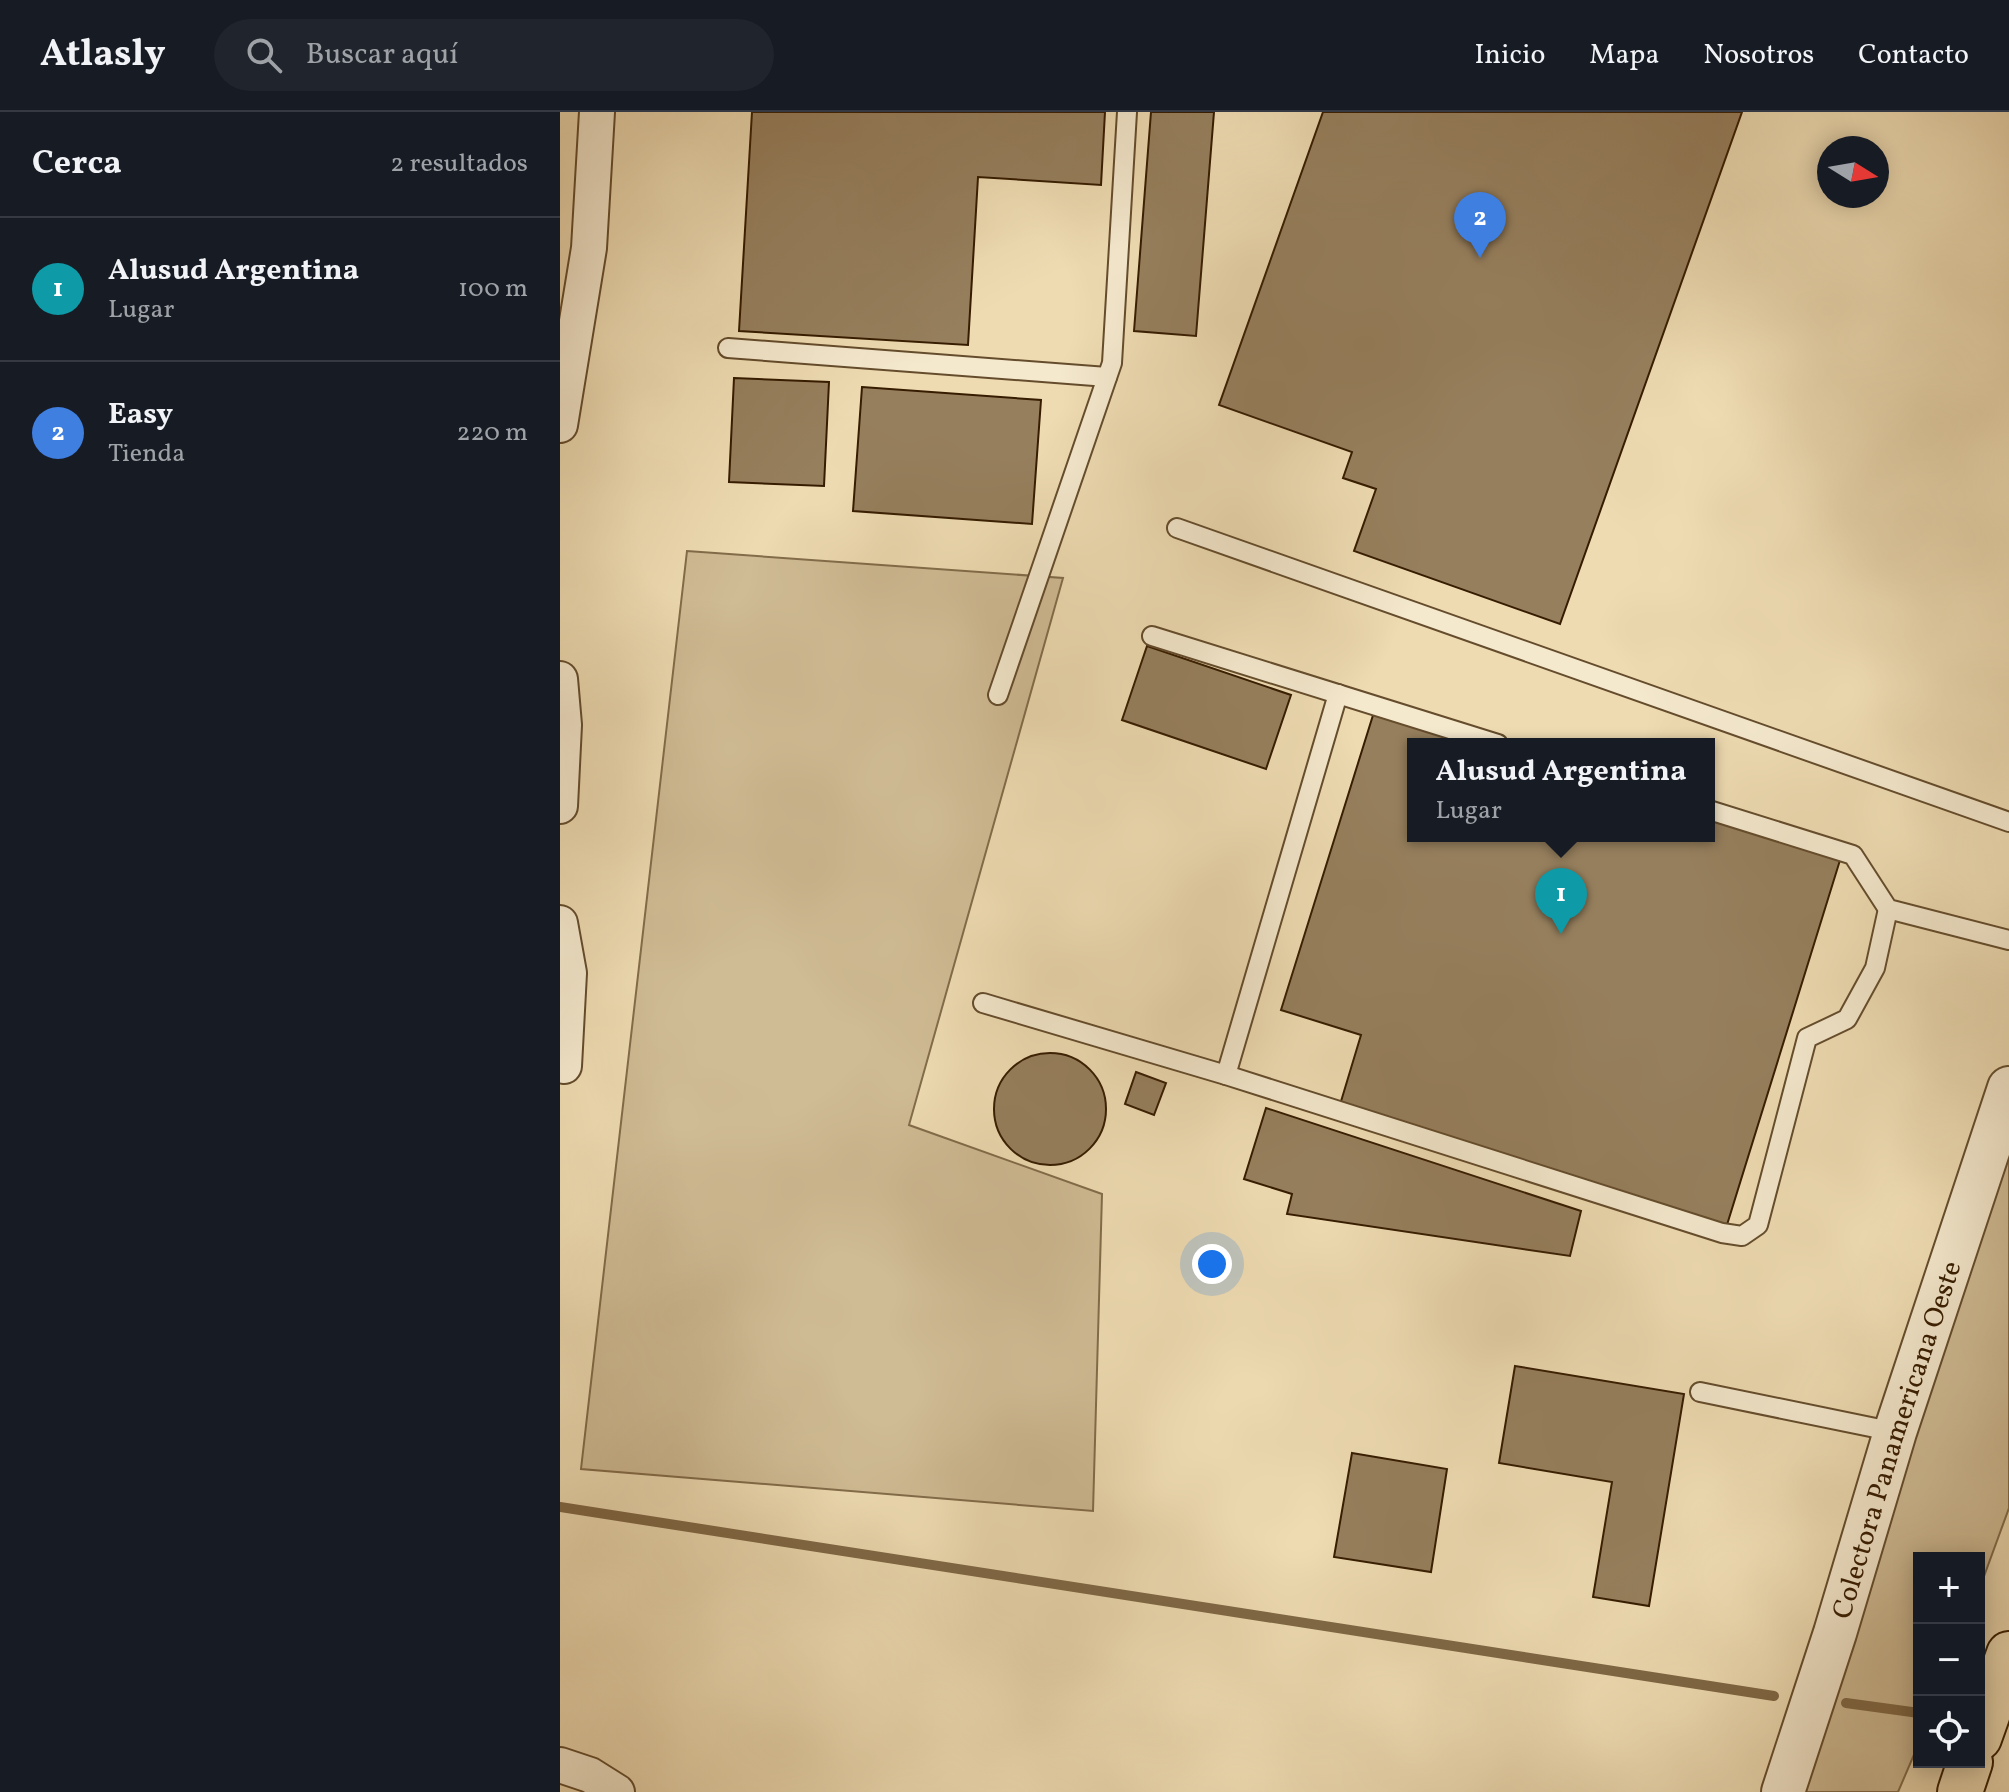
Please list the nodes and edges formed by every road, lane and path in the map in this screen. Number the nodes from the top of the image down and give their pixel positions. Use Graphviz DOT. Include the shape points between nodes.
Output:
graph roads {
  1 [pos="597,112"];
  2 [pos="1127,112"];
  3 [pos="728,348"];
  4 [pos="1107,377"];
  5 [pos="560,425"];
  6 [pos="1177,528"];
  7 [pos="1152,636"];
  8 [pos="560,679"];
  9 [pos="1338,694"];
  10 [pos="998,695"];
  11 [pos="1479,738"];
  12 [pos="560,806"];
  13 [pos="1715,812"];
  14 [pos="2009,822"];
  15 [pos="1888,909"];
  16 [pos="560,923"];
  17 [pos="2009,940"];
  18 [pos="983,1003"];
  19 [pos="564,1066"];
  20 [pos="1226,1075"];
  21 [pos="2009,1088"];
  22 [pos="1700,1392"];
  23 [pos="1895,1432"];
  24 [pos="2009,1654"];
  25 [pos="560,1765"];
  26 [pos="1965,1770"];
  27 [pos="617,1792"];
  28 [pos="1783,1792"];
  1 -- 5 [label="street" via="589,248"];
  2 -- 4 [label="lane"];
  3 -- 4 [label="lane"];
  4 -- 10 [label="lane"];
  6 -- 14 [label="lane"];
  7 -- 9 [label="lane"];
  8 -- 12 [label="street"];
  9 -- 11 [label="lane"];
  9 -- 20 [label="lane"];
  13 -- 15 [label="lane" via="1853,855"];
  15 -- 17 [label="lane"];
  15 -- 20 [label="lane" via="1875,968 1847,1019 1807,1038 1758,1225 1742,1236"];
  16 -- 19 [label="street" via="569,973"];
  18 -- 20 [label="lane"];
  21 -- 23 [label="street, Colectora Panamericana Oeste"];
  22 -- 23 [label="lane"];
  23 -- 28 [label="street, Colectora Panamericana Oeste"];
  24 -- 26 [label="highway"];
  25 -- 27 [label="street"];
}
